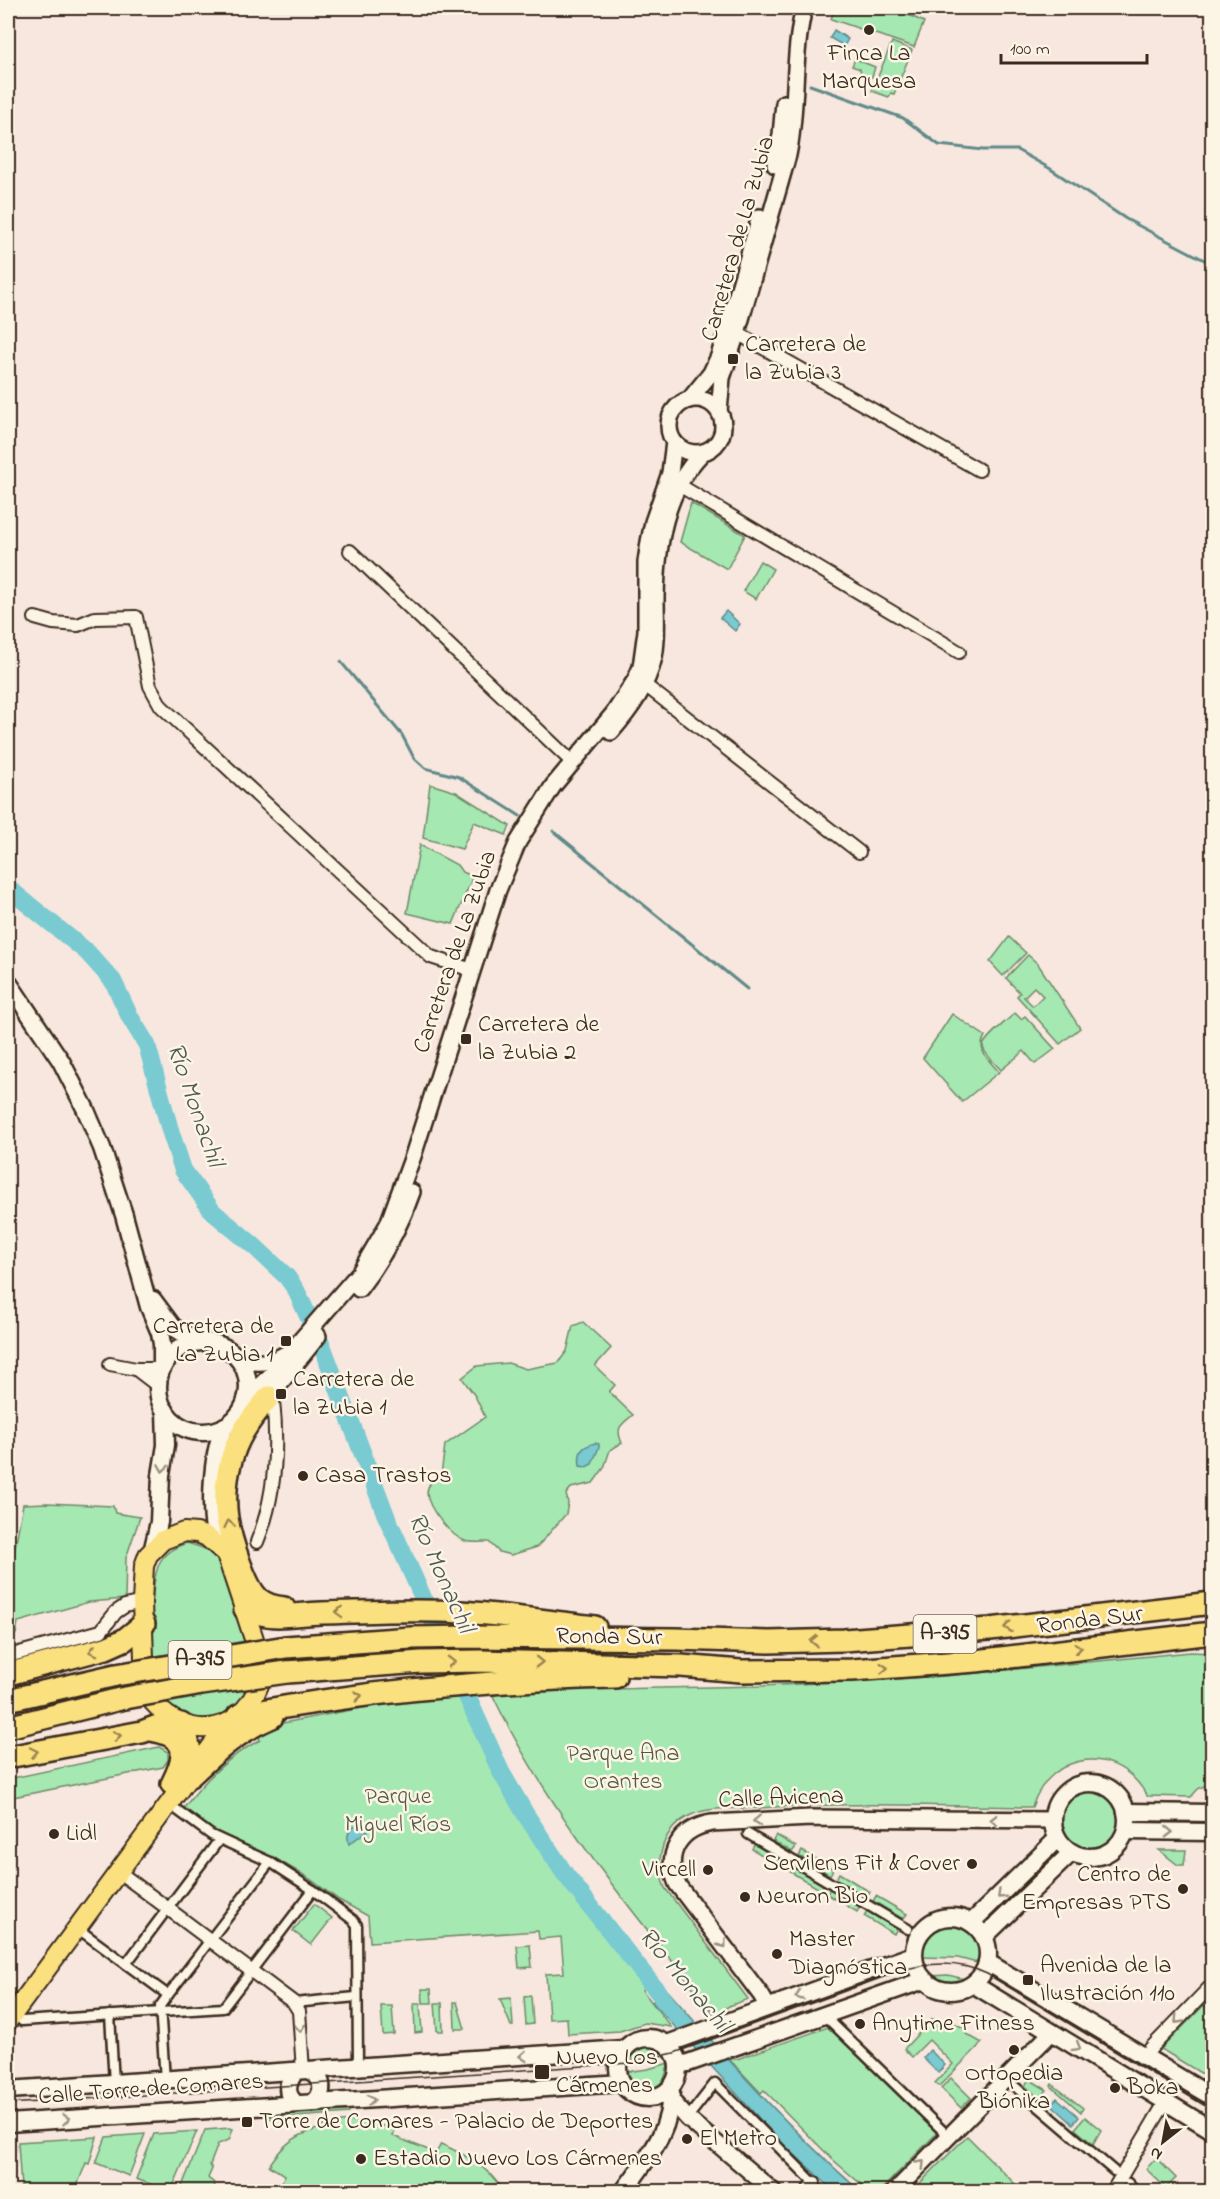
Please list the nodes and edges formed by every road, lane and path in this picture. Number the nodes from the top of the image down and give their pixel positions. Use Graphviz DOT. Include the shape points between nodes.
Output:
graph roads {
  1 [pos="794,8"];
  2 [pos="804,8"];
  3 [pos="737,333"];
  4 [pos="689,400"];
  5 [pos="719,411"];
  6 [pos="674,442"];
  7 [pos="702,453"];
  8 [pos="979,470"];
  9 [pos="679,485"];
  10 [pos="350,551"];
  11 [pos="35,618"];
  12 [pos="959,652"];
  13 [pos="645,685"];
  14 [pos="572,762"];
  15 [pos="859,852"];
  16 [pos="472,970"];
  17 [pos="8,982"];
  18 [pos="146,1289"];
  19 [pos="323,1322"];
  20 [pos="197,1342"];
  21 [pos="306,1345"];
  22 [pos="238,1359"];
  23 [pos="110,1364"];
  24 [pos="162,1368"];
  25 [pos="136,1369"];
  26 [pos="158,1386"];
  27 [pos="269,1396"];
  28 [pos="246,1398"];
  29 [pos="165,1410"];
  30 [pos="225,1426"];
  31 [pos="257,1542"];
  32 [pos="218,1545"];
  33 [pos="153,1548"];
  34 [pos="142,1602"];
  35 [pos="1212,1603"];
  36 [pos="245,1609"];
  37 [pos="308,1613"];
  38 [pos="144,1624"];
  39 [pos="1212,1633"];
  40 [pos="254,1639"];
  41 [pos="676,1639"];
  42 [pos="8,1656"];
  43 [pos="741,1671"];
  44 [pos="8,1674"];
  45 [pos="258,1685"];
  46 [pos="8,1700"];
  47 [pos="317,1701"];
  48 [pos="233,1720"];
  49 [pos="184,1725"];
  50 [pos="8,1726"];
  51 [pos="147,1730"];
  52 [pos="8,1757"];
  53 [pos="177,1788"];
  54 [pos="1126,1812"];
  55 [pos="1212,1813"];
  56 [pos="1052,1820"];
  57 [pos="1126,1831"];
  58 [pos="1212,1832"];
  59 [pos="748,1834"];
  60 [pos="1057,1839"];
  61 [pos="219,1840"];
  62 [pos="1071,1853"];
  63 [pos="270,1862"];
  64 [pos="119,1872"];
  65 [pos="314,1890"];
  66 [pos="168,1908"];
  67 [pos="971,1923"];
  68 [pos="77,1928"];
  69 [pos="908,1929"];
  70 [pos="984,1937"];
  71 [pos="210,1941"];
  72 [pos="913,1955"];
  73 [pos="987,1962"];
  74 [pos="126,1964"];
  75 [pos="252,1972"];
  76 [pos="924,1980"];
  77 [pos="973,1984"];
  78 [pos="1212,1985"];
  79 [pos="168,1995"];
  80 [pos="356,1997"];
  81 [pos="294,2003"];
  82 [pos="8,2004"];
  83 [pos="768,2007"];
  84 [pos="160,2012"];
  85 [pos="110,2015"];
  86 [pos="15,2021"];
  87 [pos="830,2021"];
  88 [pos="1052,2032"];
  89 [pos="672,2042"];
  90 [pos="624,2049"];
  91 [pos="1145,2056"];
  92 [pos="683,2064"];
  93 [pos="357,2067"];
  94 [pos="303,2071"];
  95 [pos="165,2080"];
  96 [pos="114,2083"];
  97 [pos="622,2083"];
  98 [pos="1012,2084"];
  99 [pos="8,2090"];
  100 [pos="671,2094"];
  101 [pos="640,2097"];
  102 [pos="1212,2097"];
  103 [pos="1166,2101"];
  104 [pos="305,2104"];
  105 [pos="689,2116"];
  106 [pos="8,2123"];
  107 [pos="1212,2130"];
  108 [pos="946,2133"];
  109 [pos="655,2146"];
  110 [pos="1114,2171"];
  111 [pos="1128,2183"];
  112 [pos="811,2187"];
  113 [pos="623,2192"];
  114 [pos="774,2192"];
  115 [pos="894,2192"];
  116 [pos="1112,2192"];
  117 [pos="1136,2192"];
  1 -- 4 [label="street, Carretera de La Zubia" via="776,161 719,356 711,374"];
  2 -- 3 [label="street, Carretera de La Zubia" via="790,146"];
  3 -- 5 [label="street, Carretera de La Zubia" via="722,378"];
  3 -- 8 [label="street"];
  4 -- 5 [label="street" via="706,401"];
  4 -- 6 [label="street" via="670,417"];
  5 -- 7 [label="street" via="723,419 722,436 711,450"];
  6 -- 7 [label="street" via="686,452"];
  6 -- 14 [label="street, Carretera de La Zubia" via="670,473 649,542 641,667 621,704"];
  7 -- 9 [label="street, Carretera de La Zubia"];
  9 -- 12 [label="street"];
  9 -- 13 [label="street, Carretera de La Zubia" via="660,539 656,637"];
  10 -- 14 [label="street"];
  11 -- 16 [label="street" via="78,625 95,618 136,617 150,686 161,706 417,946 431,957"];
  13 -- 15 [label="street"];
  13 -- 19 [label="street, Carretera de La Zubia" via="625,716 567,784 526,850 507,895 401,1223 372,1272"];
  14 -- 16 [label="street, Carretera de La Zubia" via="518,842"];
  16 -- 19 [label="street, Carretera de La Zubia" via="388,1224 360,1272"];
  17 -- 18 [label="main road" via="61,1061 85,1108 115,1185"];
  18 -- 20 [label="main road" via="173,1327"];
  18 -- 24 [label="main road" via="162,1344"];
  19 -- 21 [label="street, Carretera de La Zubia"];
  20 -- 22 [label="main road" via="219,1345"];
  20 -- 24 [label="main road" via="175,1352"];
  21 -- 22 [label="street, Carretera de La Zubia" via="269,1363"];
  21 -- 27 [label="street, Carretera de La Zubia" via="297,1364"];
  21 -- 28 [label="street, Carretera de La Zubia"];
  22 -- 28 [label="main road" via="247,1378"];
  23 -- 25 [label="street"];
  24 -- 25 [label="street"];
  24 -- 26 [label="main road"];
  25 -- 26 [label="street"];
  26 -- 29 [label="main road"];
  27 -- 31 [label="street" via="274,1414 273,1473 269,1505"];
  37 -- 27 [label="highway, one-way" via="266,1604 252,1592 227,1519 232,1456 250,1420"];
  28 -- 30 [label="main road"];
  29 -- 30 [label="main road" via="177,1423 193,1430 210,1431"];
  29 -- 33 [label="main road, one-way" via="166,1445"];
  30 -- 32 [label="main road" via="217,1448 213,1498 213,1530"];
  32 -- 33 [label="main road" via="197,1533 184,1532"];
  32 -- 36 [label="main road" via="226,1554"];
  33 -- 34 [label="main road" via="144,1566"];
  34 -- 38 [label="main road"];
  34 -- 42 [label="street" via="116,1612 101,1631"];
  35 -- 41 [label="highway, Ronda Sur / A-395, one-way" via="918,1636 769,1642"];
  36 -- 37 [label="highway" via="262,1616"];
  36 -- 40 [label="main road"];
  41 -- 37 [label="highway, one-way" via="459,1612"];
  38 -- 44 [label="highway, one-way" via="106,1648"];
  38 -- 49 [label="main road" via="147,1680 170,1718"];
  43 -- 39 [label="highway, Ronda Sur / A-395, one-way" via="908,1667"];
  41 -- 46 [label="highway, Ronda Sur / A-395, bridge" via="411,1638 286,1647 116,1674"];
  47 -- 43 [label="highway, one-way" via="490,1682 724,1675"];
  50 -- 43 [label="highway, Ronda Sur / A-395, one-way, bridge" via="120,1699 287,1672 481,1661"];
  45 -- 48 [label="main road"];
  47 -- 48 [label="highway" via="276,1707"];
  47 -- 53 [label="highway" via="255,1724 229,1740"];
  48 -- 49 [label="main road" via="214,1728"];
  48 -- 53 [label="main road"];
  49 -- 51 [label="highway"];
  49 -- 53 [label="main road" via="192,1753"];
  52 -- 51 [label="highway, one-way"];
  51 -- 53 [label="highway" via="171,1736 181,1747"];
  53 -- 61 [label="street" via="200,1828"];
  53 -- 64 [label="main road"];
  53 -- 82 [label="main road"];
  54 -- 55 [label="main road"];
  54 -- 56 [label="main road" via="1125,1805 1109,1788 1086,1783 1062,1795"];
  54 -- 57 [label="main road"];
  56 -- 60 [label="main road"];
  56 -- 83 [label="street, Calle Avicena, one-way" via="811,1818 712,1823 687,1832 672,1859 677,1884"];
  57 -- 58 [label="main road, one-way"];
  57 -- 62 [label="main road" via="1124,1839 1105,1854 1088,1858"];
  59 -- 69 [label="street"];
  60 -- 62 [label="main road"];
  60 -- 67 [label="main road, one-way"];
  61 -- 63 [label="street"];
  61 -- 66 [label="street"];
  62 -- 70 [label="main road"];
  63 -- 65 [label="street"];
  63 -- 71 [label="street"];
  64 -- 66 [label="street"];
  64 -- 68 [label="main road"];
  65 -- 75 [label="street"];
  65 -- 80 [label="street" via="357,1925"];
  66 -- 71 [label="street"];
  66 -- 74 [label="street"];
  67 -- 70 [label="main road"];
  67 -- 72 [label="main road" via="951,1917 930,1923 919,1935"];
  68 -- 74 [label="street"];
  68 -- 86 [label="main road"];
  70 -- 73 [label="main road"];
  71 -- 75 [label="street"];
  71 -- 79 [label="street"];
  72 -- 76 [label="main road"];
  72 -- 83 [label="main road, one-way"];
  73 -- 77 [label="main road"];
  73 -- 91 [label="main road"];
  74 -- 79 [label="street"];
  75 -- 81 [label="street"];
  75 -- 84 [label="street" via="223,2008"];
  76 -- 77 [label="main road" via="948,1992"];
  76 -- 92 [label="main road"];
  77 -- 88 [label="main road"];
  78 -- 91 [label="street, one-way"];
  79 -- 84 [label="street"];
  80 -- 81 [label="street"];
  80 -- 93 [label="street"];
  81 -- 94 [label="street, one-way" via="299,2011"];
  83 -- 89 [label="main road"];
  84 -- 85 [label="street"];
  84 -- 95 [label="street"];
  85 -- 86 [label="street"];
  85 -- 96 [label="street"];
  87 -- 108 [label="street"];
  88 -- 103 [label="main road, one-way"];
  88 -- 108 [label="street"];
  89 -- 90 [label="main road" via="644,2038"];
  89 -- 92 [label="main road" via="674,2053"];
  90 -- 93 [label="main road, Calle Torre de Comares, one-way"];
  90 -- 97 [label="main road" via="618,2065"];
  91 -- 102 [label="main road"];
  92 -- 100 [label="main road"];
  93 -- 94 [label="main road, Calle Torre de Comares"];
  94 -- 95 [label="main road, Calle Torre de Comares"];
  94 -- 104 [label="main road" via="287,2085 293,2101"];
  94 -- 104 [label="main road" via="319,2078 322,2090 320,2096"];
  95 -- 96 [label="main road, Calle Torre de Comares"];
  96 -- 99 [label="main road, Calle Torre de Comares"];
  97 -- 101 [label="main road"];
  104 -- 97 [label="main road, Calle Torre de Comares, one-way"];
  98 -- 110 [label="street"];
  100 -- 101 [label="main road"];
  100 -- 109 [label="main road" via="665,2129"];
  100 -- 114 [label="street" via="688,2120"];
  101 -- 109 [label="main road" via="651,2106 659,2121"];
  103 -- 107 [label="main road"];
  103 -- 116 [label="street"];
  106 -- 104 [label="main road, Calle Torre de Comares, one-way"];
  105 -- 112 [label="street" via="715,2084"];
  115 -- 108 [label="street, one-way"];
  109 -- 113 [label="main road"];
  111 -- 117 [label="street"];
}
